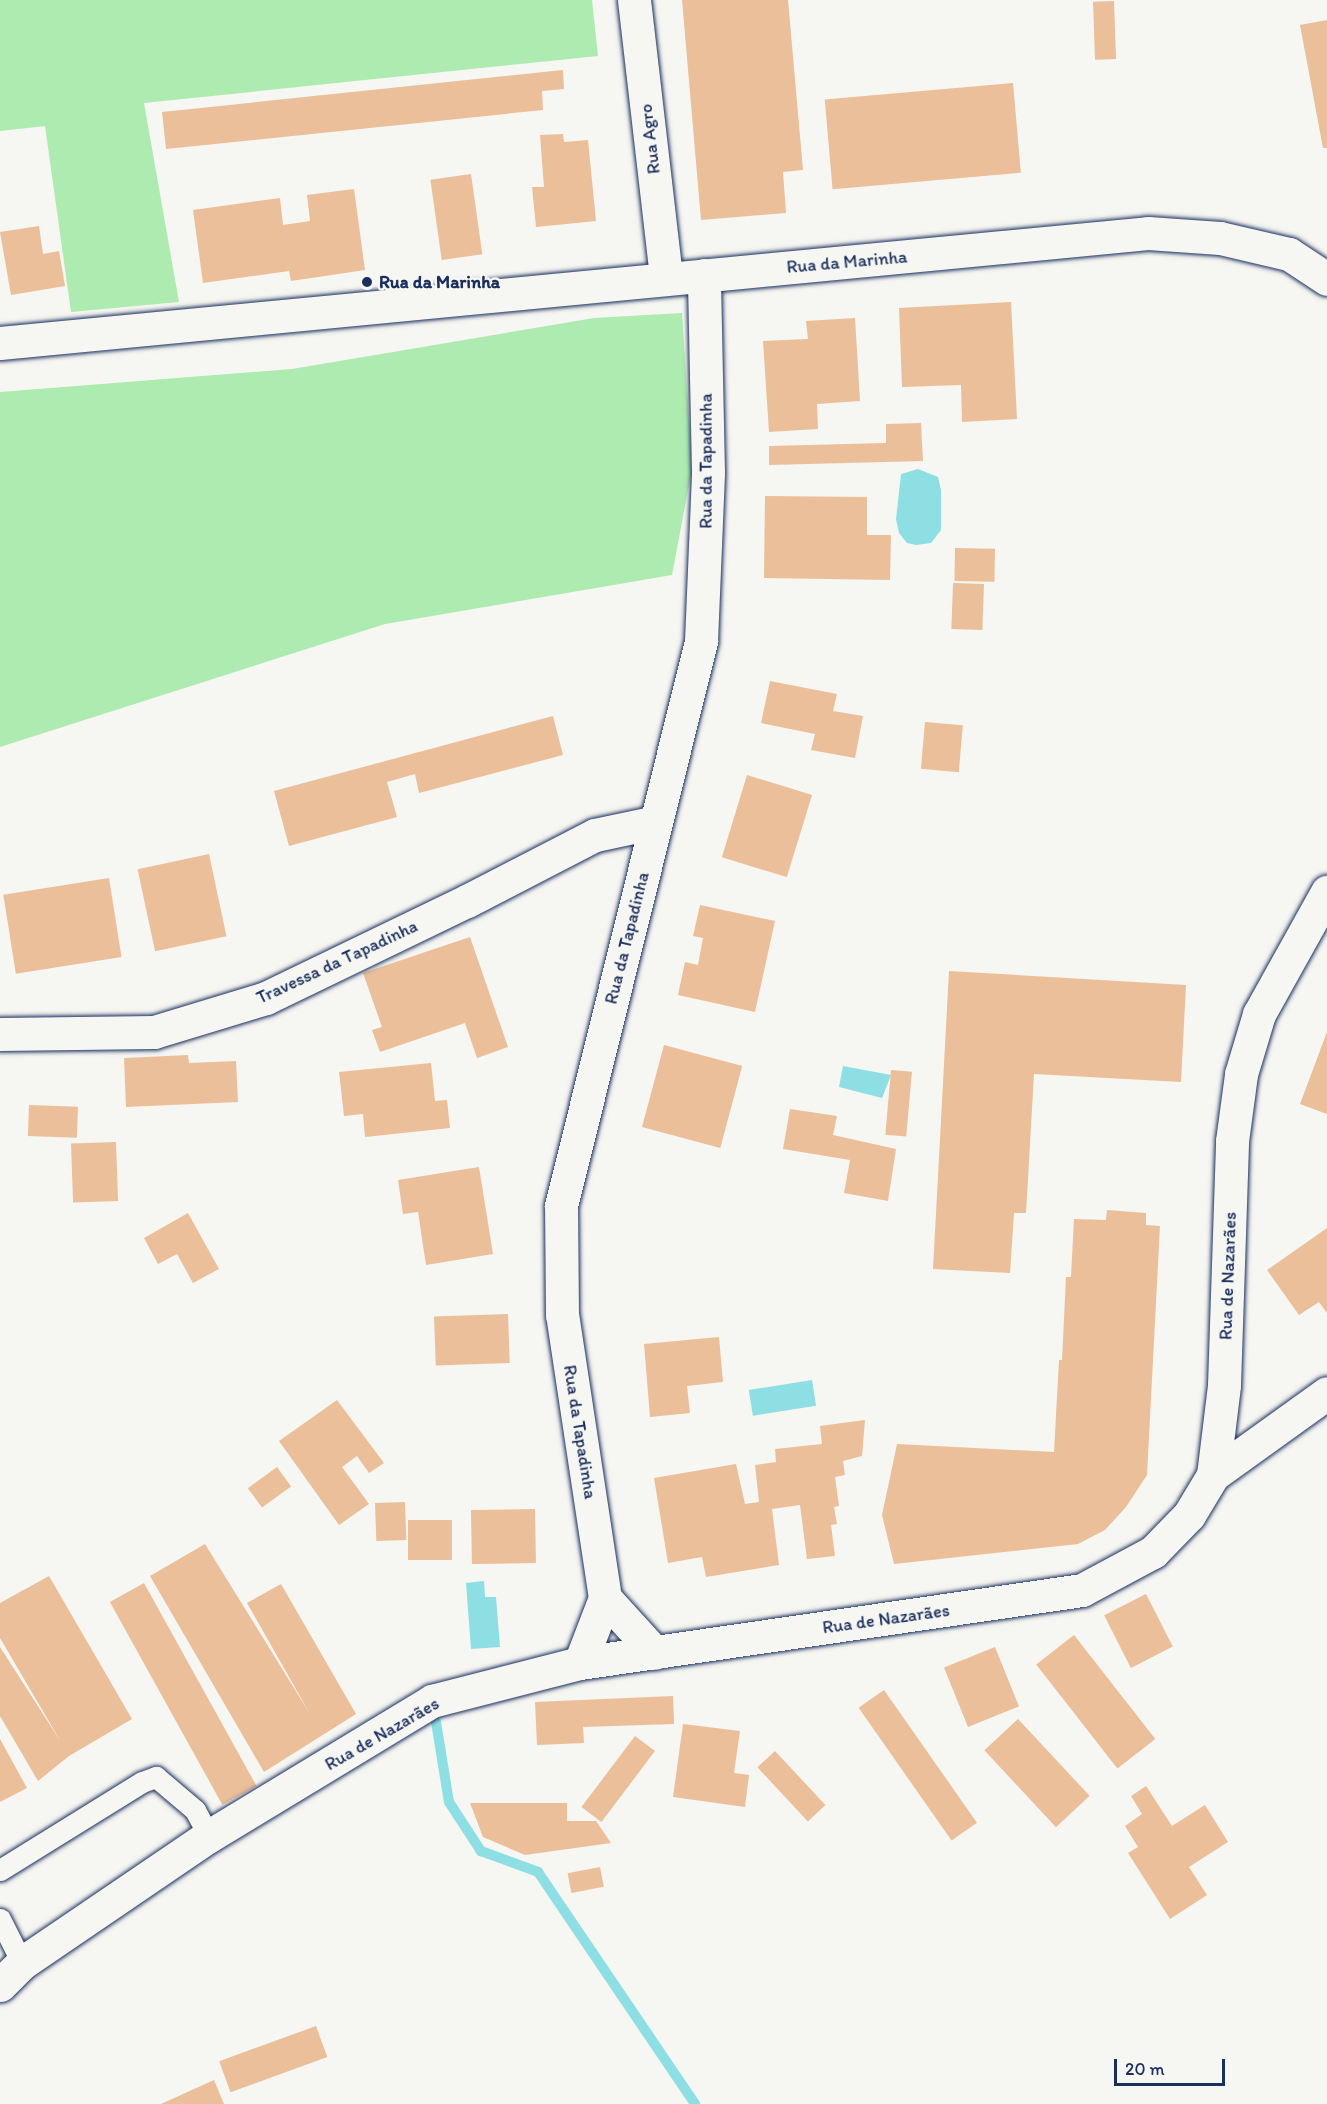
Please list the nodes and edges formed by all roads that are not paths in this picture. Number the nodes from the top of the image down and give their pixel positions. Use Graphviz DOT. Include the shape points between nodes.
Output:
graph roads {
  1 [pos="634,0"];
  2 [pos="704,275"];
  3 [pos="666,278"];
  4 [pos="1327,279"];
  5 [pos="0,343"];
  6 [pos="656,822"];
  7 [pos="1327,892"];
  8 [pos="0,1034"];
  9 [pos="1327,1393"];
  10 [pos="1213,1475"];
  11 [pos="605,1598"];
  12 [pos="655,1653"];
  13 [pos="580,1663"];
  14 [pos="209,1836"];
  15 [pos="0,1870"];
  16 [pos="0,1919"];
  17 [pos="11,1974"];
  1 -- 3 [label="street, Rua Agro"];
  2 -- 3 [label="street, Rua da Marinha"];
  2 -- 4 [label="street, Rua da Marinha" via="1148,233 1220,238 1289,254"];
  2 -- 6 [label="street, Rua da Tapadinha" via="708,472 701,641"];
  3 -- 5 [label="street, Rua da Marinha"];
  6 -- 8 [label="street, Travessa da Tapadinha" via="595,835 266,998 154,1032"];
  6 -- 11 [label="street, Rua da Tapadinha" via="561,1206 562,1314"];
  7 -- 10 [label="street, Rua de Nazarães" via="1259,1014 1241,1074 1232,1141 1224,1385"];
  9 -- 10 [label="street"];
  10 -- 12 [label="street, Rua de Nazarães" via="1189,1515 1153,1552 1082,1590"];
  11 -- 12 [label="street"];
  11 -- 13 [label="street, Rua da Tapadinha"];
  12 -- 13 [label="street, Rua de Nazarães"];
  13 -- 14 [label="street, Rua de Nazarães" via="432,1701"];
  14 -- 15 [label="lane" via="195,1810 156,1777"];
  14 -- 17 [label="street, Rua de Nazarães"];
  16 -- 17 [label="lane"];
}
